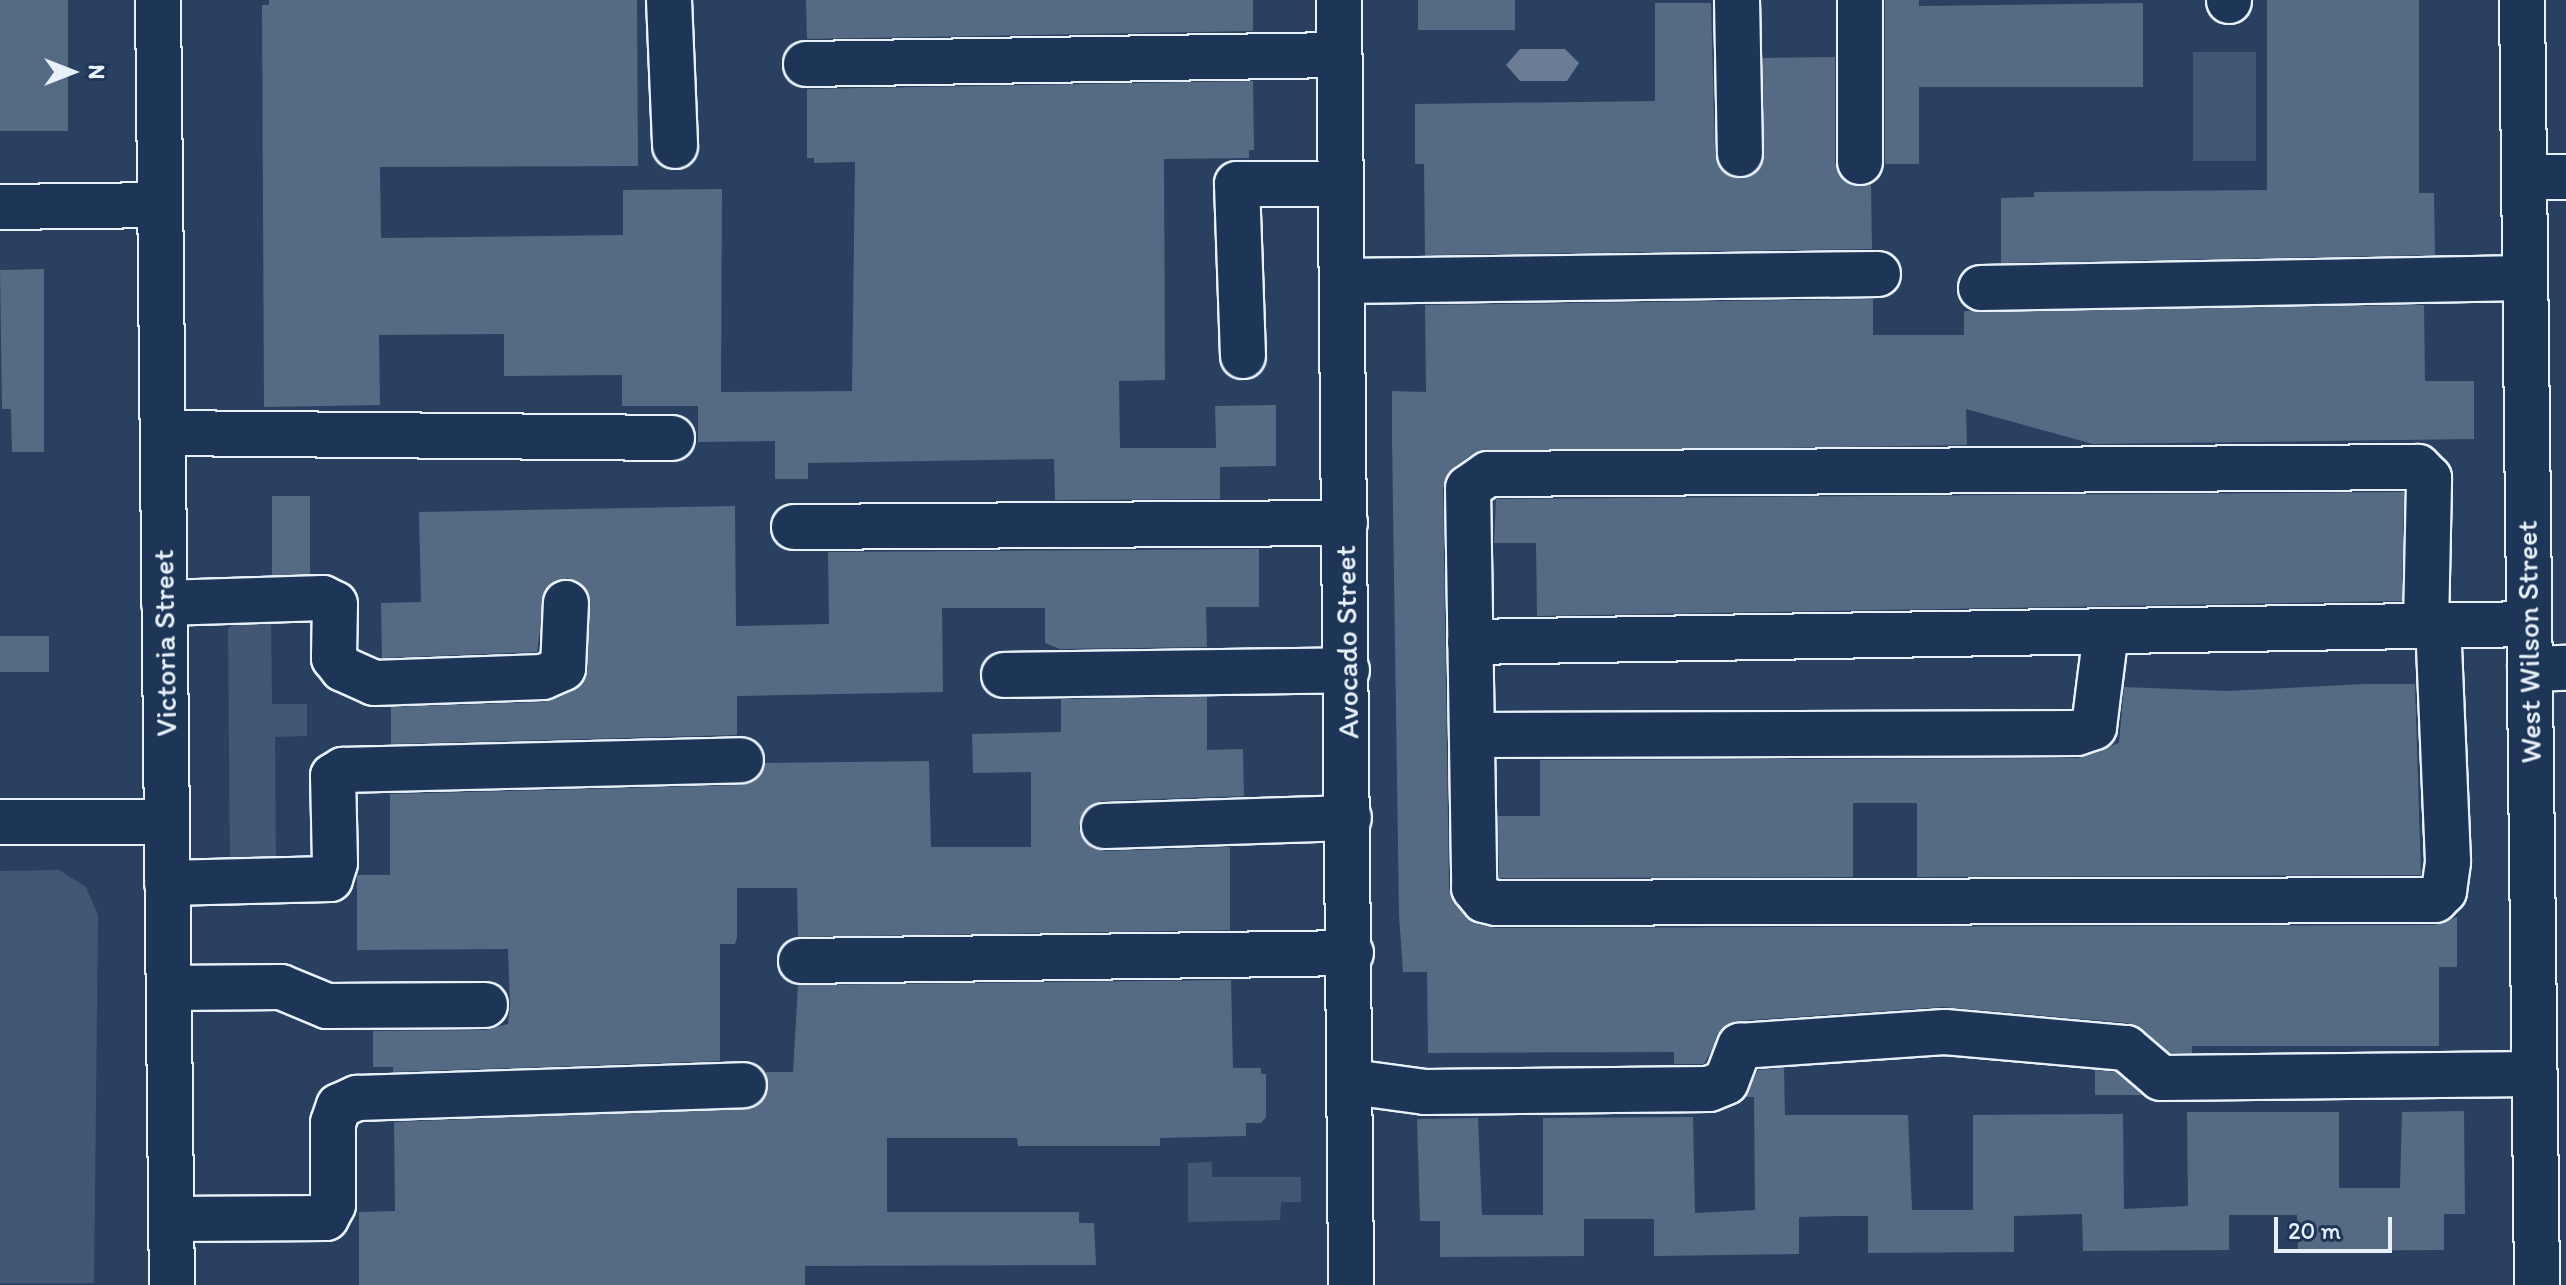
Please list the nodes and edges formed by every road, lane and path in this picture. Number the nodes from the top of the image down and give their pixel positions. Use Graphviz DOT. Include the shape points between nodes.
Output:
graph roads {
  1 [pos="158,0"];
  2 [pos="669,0"];
  3 [pos="1339,0"];
  4 [pos="1737,0"];
  5 [pos="1860,0"];
  6 [pos="2522,0"];
  7 [pos="1339,55"];
  8 [pos="806,64"];
  9 [pos="675,146"];
  10 [pos="1740,154"];
  11 [pos="1860,162"];
  12 [pos="2545,177"];
  13 [pos="1341,184"];
  14 [pos="160,205"];
  15 [pos="0,207"];
  16 [pos="1878,274"];
  17 [pos="2525,278"];
  18 [pos="1342,281"];
  19 [pos="1981,288"];
  20 [pos="1243,356"];
  21 [pos="163,433"];
  22 [pos="672,438"];
  23 [pos="1345,523"];
  24 [pos="794,527"];
  25 [pos="164,603"];
  26 [pos="566,603"];
  27 [pos="2529,624"];
  28 [pos="2432,626"];
  29 [pos="2106,632"];
  30 [pos="1470,642"];
  31 [pos="2548,668"];
  32 [pos="1347,670"];
  33 [pos="1004,675"];
  34 [pos="1472,735"];
  35 [pos="741,760"];
  36 [pos="1349,818"];
  37 [pos="0,822"];
  38 [pos="167,822"];
  39 [pos="1104,826"];
  40 [pos="167,883"];
  41 [pos="1351,953"];
  42 [pos="801,961"];
  43 [pos="169,988"];
  44 [pos="485,1005"];
  45 [pos="2534,1074"];
  46 [pos="1352,1082"];
  47 [pos="744,1085"];
  48 [pos="2550,1138"];
  49 [pos="171,1219"];
  50 [pos="172,1285"];
  51 [pos="1351,1285"];
  52 [pos="2537,1285"];
  1 -- 14 [label="street, Victoria Street"];
  2 -- 9 [label="street"];
  3 -- 7 [label="street, Avocado Street"];
  4 -- 10 [label="street"];
  5 -- 11 [label="street"];
  6 -- 12 [label="street, West Wilson Street"];
  7 -- 8 [label="street"];
  7 -- 13 [label="street, Avocado Street"];
  12 -- 17 [label="street, West Wilson Street"];
  13 -- 18 [label="street, Avocado Street"];
  13 -- 20 [label="street" via="1237,184"];
  14 -- 15 [label="street"];
  14 -- 21 [label="street, Victoria Street"];
  16 -- 18 [label="street"];
  17 -- 19 [label="street"];
  17 -- 27 [label="street, West Wilson Street"];
  18 -- 23 [label="street, Avocado Street"];
  21 -- 22 [label="street"];
  21 -- 25 [label="street, Victoria Street"];
  23 -- 24 [label="street"];
  23 -- 32 [label="street, Avocado Street"];
  25 -- 26 [label="street" via="323,598 335,604 334,658 343,669 374,683 543,677 563,668"];
  25 -- 38 [label="street, Victoria Street"];
  27 -- 28 [label="street"];
  27 -- 31 [label="street, West Wilson Street"];
  28 -- 29 [label="street"];
  28 -- 30 [label="street" via="2429,478 2418,467 1488,474 1468,488"];
  28 -- 34 [label="street" via="2448,861 2444,891 2435,900 1496,903 1474,888"];
  29 -- 30 [label="street"];
  29 -- 34 [label="street" via="2094,727 2077,733"];
  30 -- 34 [label="street"];
  31 -- 45 [label="street, West Wilson Street"];
  32 -- 33 [label="street"];
  32 -- 36 [label="street, Avocado Street"];
  35 -- 40 [label="street" via="343,770 333,776 335,863 330,879"];
  36 -- 39 [label="street"];
  36 -- 41 [label="street, Avocado Street"];
  37 -- 38 [label="street"];
  38 -- 40 [label="street, Victoria Street"];
  40 -- 43 [label="street, Victoria Street"];
  41 -- 42 [label="street"];
  41 -- 46 [label="street, Avocado Street"];
  43 -- 44 [label="street" via="281,987 327,1006"];
  43 -- 49 [label="street, Victoria Street"];
  45 -- 46 [label="street" via="2161,1078 2126,1048 1945,1032 1740,1046 1726,1082 1709,1089 1425,1092"];
  45 -- 48 [label="street, West Wilson Street"];
  46 -- 51 [label="street, Avocado Street"];
  47 -- 49 [label="street" via="357,1098 339,1106 333,1123 333,1205 326,1218"];
  48 -- 52 [label="street, West Wilson Street"];
  49 -- 50 [label="street, Victoria Street"];
}
